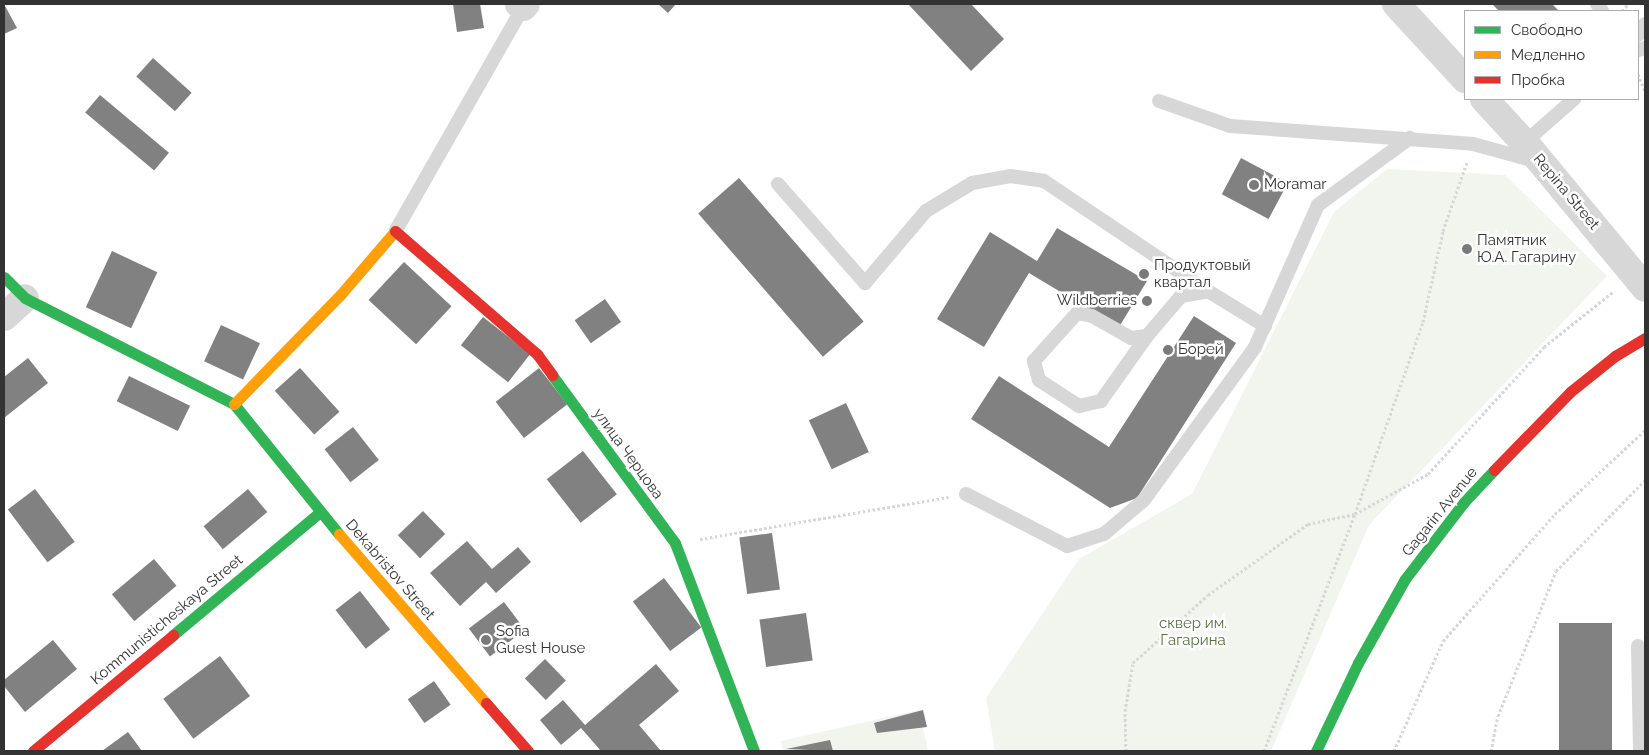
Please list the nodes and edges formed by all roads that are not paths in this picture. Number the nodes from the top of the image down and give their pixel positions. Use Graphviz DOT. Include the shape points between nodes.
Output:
graph roads {
  1 [pos="1396,4"];
  2 [pos="523,5"];
  3 [pos="1464,78"];
  4 [pos="1485,100"];
  5 [pos="1573,100"];
  6 [pos="1159,101"];
  7 [pos="1410,138"];
  8 [pos="1533,153"];
  9 [pos="778,184"];
  10 [pos="396,230"];
  11 [pos="4,277"];
  12 [pos="1640,282"];
  13 [pos="1208,291"];
  14 [pos="25,298"];
  15 [pos="4,316"];
  16 [pos="1265,326"];
  17 [pos="1147,336"];
  18 [pos="1645,338"];
  19 [pos="234,404"];
  20 [pos="966,494"];
  21 [pos="320,512"];
  22 [pos="1638,646"];
  23 [pos="33,751"];
  24 [pos="528,751"];
  25 [pos="754,751"];
  26 [pos="1316,751"];
  27 [pos="1640,751"];
  1 -- 3 [label="street"];
  2 -- 10 [label="lane"];
  4 -- 8 [label="street, Repina Street"];
  5 -- 8 [label="lane"];
  6 -- 7 [label="lane" via="1230,126"];
  7 -- 8 [label="lane"];
  7 -- 16 [label="lane" via="1318,205"];
  8 -- 12 [label="street, Repina Street"];
  9 -- 13 [label="lane" via="865,283 926,211 972,183 1010,176 1044,181"];
  10 -- 19 [label="street" via="341,294"];
  10 -- 25 [label="street, улица Черцова" via="537,354 675,543"];
  11 -- 14 [label="street, Dekabristov Street"];
  13 -- 16 [label="lane"];
  13 -- 17 [label="lane" via="1180,296"];
  14 -- 15 [label="street"];
  14 -- 19 [label="street, Dekabristov Street"];
  16 -- 20 [label="lane" via="1255,347 1144,500 1104,534 1067,546"];
  17 -- 17 [label="lane" via="1131,338 1092,316 1077,313 1034,361 1039,380 1079,406 1101,401"];
  18 -- 26 [label="street, Gagarin Avenue" via="1615,356 1570,392 1464,502 1405,579 1358,663"];
  19 -- 21 [label="street, Dekabristov Street"];
  21 -- 23 [label="street, Kommunisticheskaya Street"];
  21 -- 24 [label="street, Dekabristov Street"];
  22 -- 27 [label="lane"];
}
